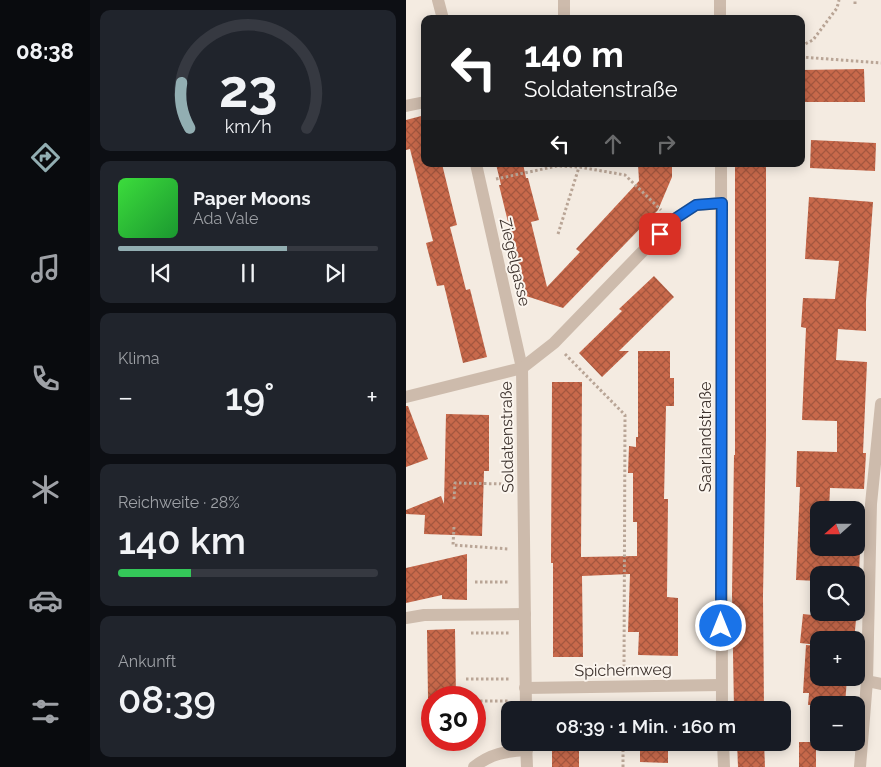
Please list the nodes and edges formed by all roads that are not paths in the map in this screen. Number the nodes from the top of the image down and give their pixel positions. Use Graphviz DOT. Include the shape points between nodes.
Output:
graph roads {
  1 [pos="438,0"];
  2 [pos="564,0"];
  3 [pos="720,0"];
  4 [pos="441,15"];
  5 [pos="564,15"];
  6 [pos="720,15"];
  7 [pos="421,103"];
  8 [pos="406,106"];
  9 [pos="477,167"];
  10 [pos="721,167"];
  11 [pos="722,203"];
  12 [pos="522,368"];
  13 [pos="406,397"];
  14 [pos="881,404"];
  15 [pos="876,505"];
  16 [pos="525,614"];
  17 [pos="406,618"];
  18 [pos="867,681"];
  19 [pos="525,683"];
  20 [pos="881,684"];
  21 [pos="721,685"];
  22 [pos="526,701"];
  23 [pos="722,701"];
  24 [pos="507,751"];
  25 [pos="526,751"];
  26 [pos="723,751"];
  27 [pos="474,767"];
  28 [pos="527,767"];
  29 [pos="724,767"];
  30 [pos="860,767"];
  1 -- 4 [label="street"];
  2 -- 5 [label="street"];
  3 -- 6 [label="street"];
  7 -- 8 [label="street"];
  9 -- 12 [label="street, Ziegelgasse"];
  10 -- 11 [label="street, Saarlandstraße"];
  11 -- 12 [label="street, Soldatenstraße" via="696,205 673,220 554,343"];
  11 -- 21 [label="street, Saarlandstraße"];
  12 -- 13 [label="street"];
  12 -- 16 [label="street, Soldatenstraße"];
  14 -- 15 [label="street"];
  15 -- 18 [label="street"];
  16 -- 17 [label="street"];
  16 -- 19 [label="street, Soldatenstraße"];
  18 -- 20 [label="street"];
  18 -- 30 [label="street"];
  19 -- 21 [label="street, Spichernweg"];
  19 -- 22 [label="street, Soldatenstraße"];
  21 -- 23 [label="street, Saarlandstraße"];
  24 -- 27 [label="street" via="486,758"];
  25 -- 28 [label="street"];
  26 -- 29 [label="street"];
}
